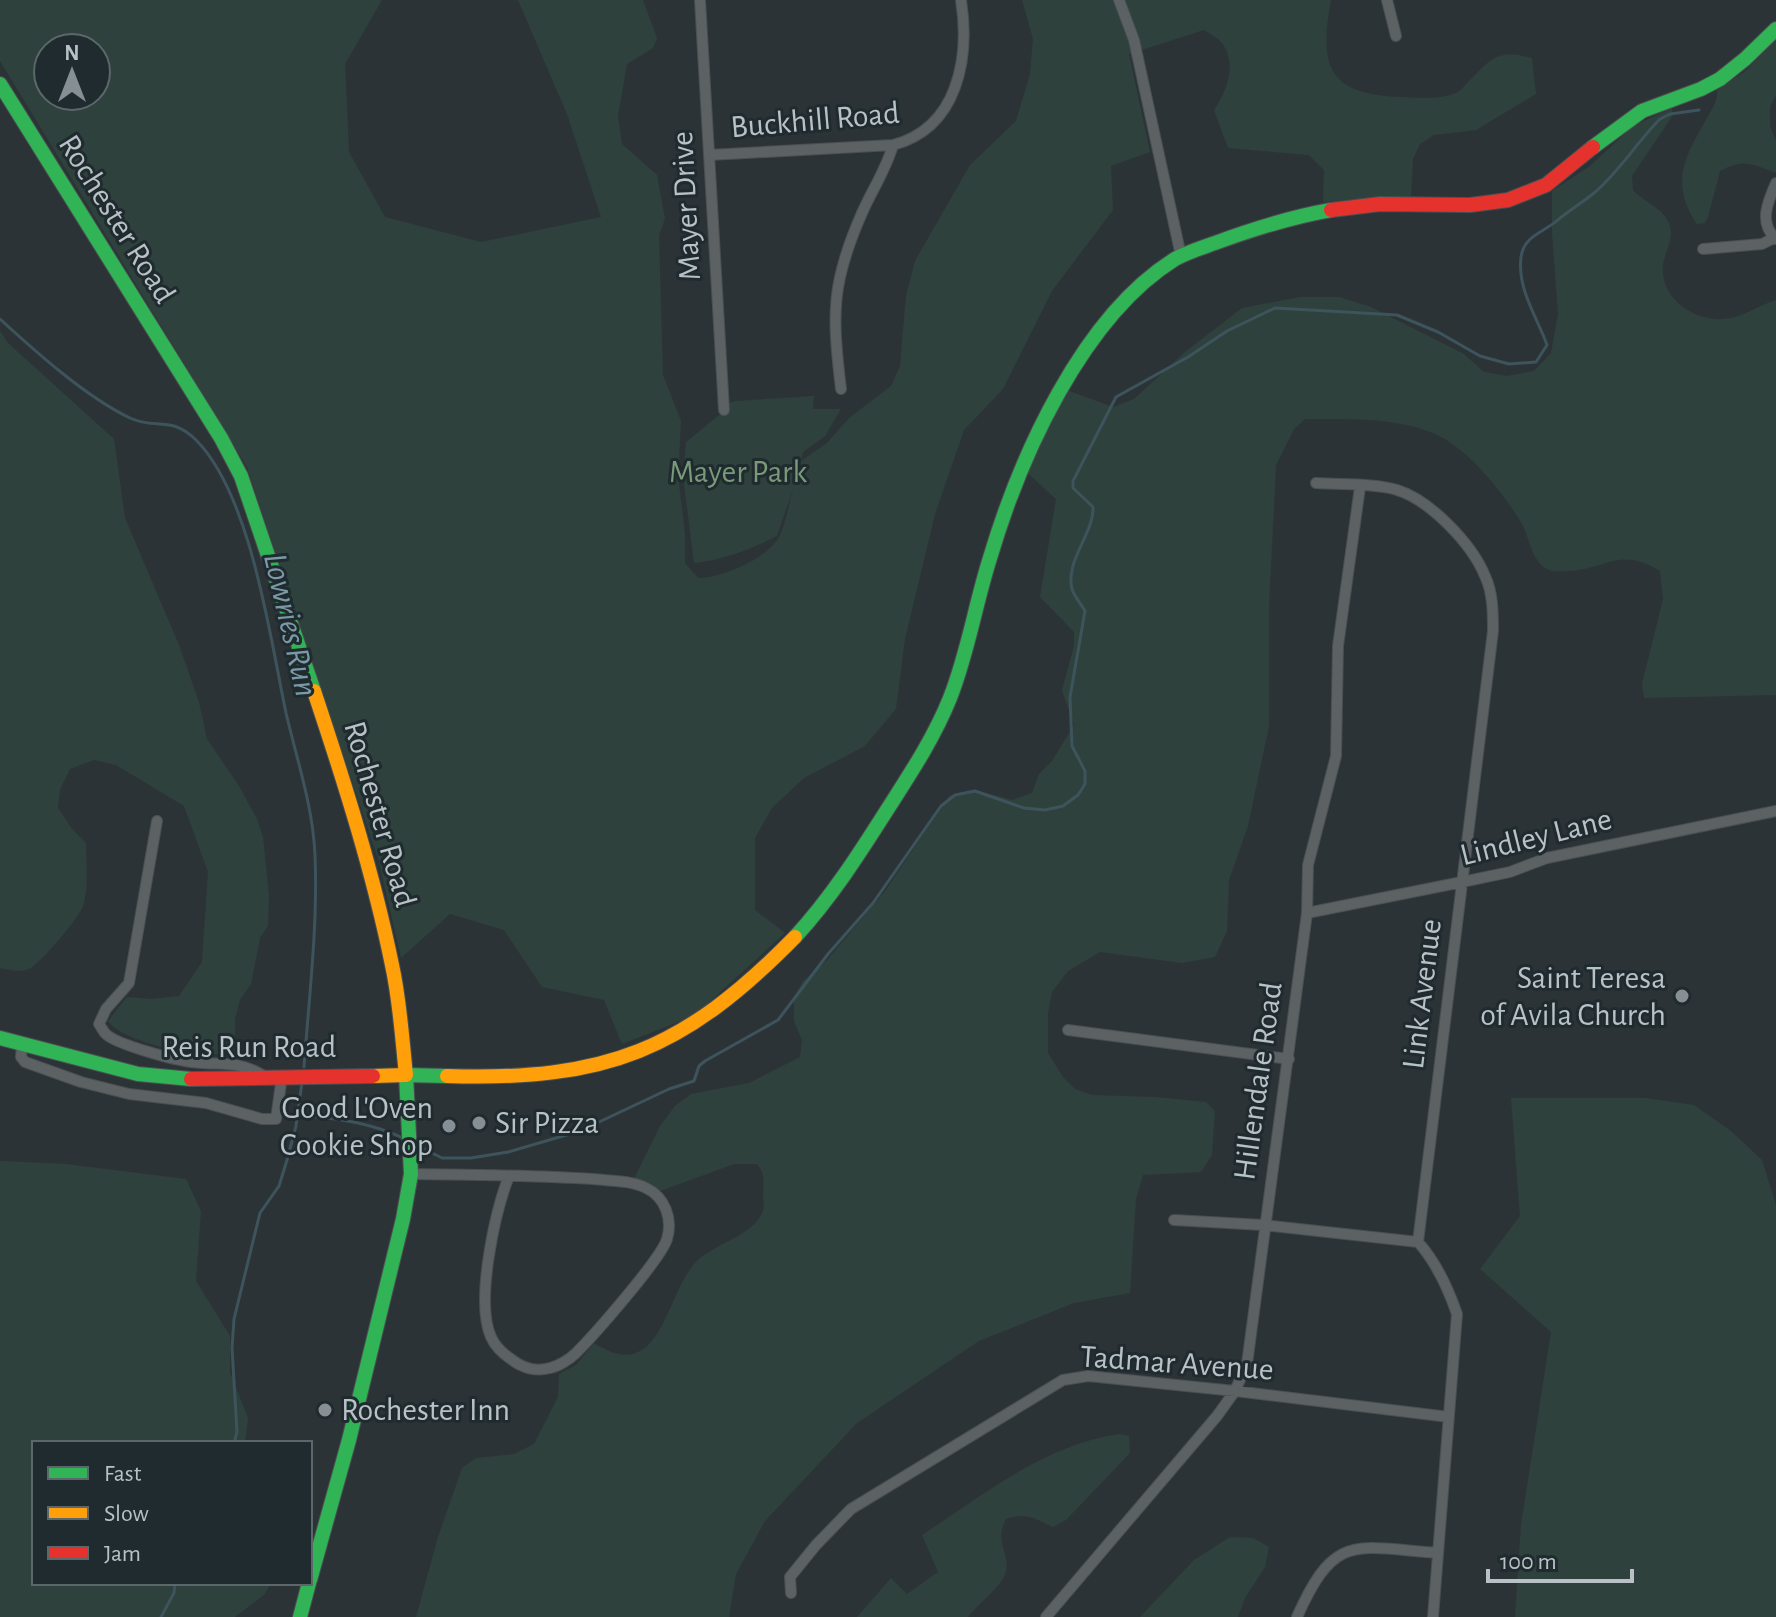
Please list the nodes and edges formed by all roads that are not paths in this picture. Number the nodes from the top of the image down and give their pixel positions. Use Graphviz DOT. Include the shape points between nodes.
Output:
graph roads {
  1 [pos="700,0"];
  2 [pos="961,0"];
  3 [pos="1119,0"];
  4 [pos="1387,0"];
  5 [pos="1776,29"];
  6 [pos="1396,36"];
  7 [pos="0,84"];
  8 [pos="893,145"];
  9 [pos="709,155"];
  10 [pos="1776,183"];
  11 [pos="1775,238"];
  12 [pos="1703,249"];
  13 [pos="1181,256"];
  14 [pos="841,389"];
  15 [pos="724,410"];
  16 [pos="1316,483"];
  17 [pos="1360,487"];
  18 [pos="1776,811"];
  19 [pos="157,821"];
  20 [pos="1462,882"];
  21 [pos="1307,913"];
  22 [pos="1068,1030"];
  23 [pos="0,1038"];
  24 [pos="22,1044"];
  25 [pos="1289,1059"];
  26 [pos="406,1075"];
  27 [pos="264,1076"];
  28 [pos="282,1076"];
  29 [pos="411,1174"];
  30 [pos="509,1176"];
  31 [pos="1174,1220"];
  32 [pos="1263,1225"];
  33 [pos="1418,1242"];
  34 [pos="1235,1391"];
  35 [pos="1449,1417"];
  36 [pos="1438,1553"];
  37 [pos="312,1574"];
  38 [pos="309,1585"];
  39 [pos="791,1593"];
  40 [pos="300,1617"];
  41 [pos="307,1617"];
  42 [pos="1046,1617"];
  43 [pos="1297,1617"];
  44 [pos="1433,1617"];
  1 -- 9 [label="street, Mayer Drive"];
  2 -- 8 [label="street, Buckhill Road" via="964,51 951,98 930,128"];
  3 -- 13 [label="street" via="1134,40"];
  4 -- 6 [label="street"];
  5 -- 13 [label="main road, Reis Run Road" via="1716,82 1631,117 1573,167 1530,193 1483,204 1385,204 1303,214"];
  7 -- 26 [label="main road, Rochester Road" via="241,476 376,893 393,968"];
  8 -- 9 [label="street, Buckhill Road"];
  8 -- 14 [label="street" via="837,285 833,324"];
  9 -- 15 [label="street, Mayer Drive"];
  10 -- 11 [label="street" via="1766,214 1767,229"];
  11 -- 12 [label="street"];
  13 -- 26 [label="main road, Reis Run Road" via="1115,314 1064,389 1030,452 998,531 941,718 850,868 793,939 698,1023 625,1058 532,1077"];
  16 -- 17 [label="street, Link Avenue"];
  17 -- 20 [label="street, Link Avenue" via="1395,489 1421,501 1446,523 1485,575 1493,631"];
  17 -- 21 [label="street, Hillendale Road" via="1338,646 1336,756 1311,848"];
  18 -- 20 [label="street, Lindley Lane" via="1547,858"];
  19 -- 27 [label="street" via="129,983 99,1024 107,1035 129,1045 191,1062 235,1063"];
  20 -- 21 [label="street, Lindley Lane"];
  20 -- 33 [label="street, Link Avenue"];
  21 -- 25 [label="street, Hillendale Road"];
  22 -- 25 [label="street"];
  23 -- 24 [label="main road, Reis Run Road"];
  24 -- 27 [label="main road, Reis Run Road" via="138,1074 213,1080"];
  24 -- 28 [label="street" via="25,1062 53,1073 129,1094 206,1103 262,1119 276,1119"];
  25 -- 32 [label="street, Hillendale Road"];
  26 -- 28 [label="main road, Reis Run Road"];
  26 -- 29 [label="main road, Rochester Road"];
  27 -- 28 [label="main road, Reis Run Road"];
  29 -- 30 [label="street"];
  29 -- 37 [label="main road, Rochester Road"];
  30 -- 30 [label="street" via="632,1183 655,1193 669,1218 661,1252 574,1355 550,1368 522,1367 498,1348 488,1328 488,1269"];
  31 -- 32 [label="street"];
  32 -- 33 [label="street"];
  32 -- 34 [label="street, Hillendale Road" via="1247,1364"];
  33 -- 35 [label="street" via="1449,1290 1457,1314"];
  34 -- 35 [label="street, Tadmar Avenue"];
  34 -- 39 [label="street, Tadmar Avenue" via="1088,1376 1063,1380 851,1509 790,1577"];
  34 -- 42 [label="street, Hillendale Road"];
  35 -- 36 [label="street"];
  36 -- 43 [label="street" via="1349,1550 1323,1568"];
  36 -- 44 [label="street"];
  38 -- 40 [label="main road"];
  38 -- 41 [label="main road, Rochester Road"];
}
